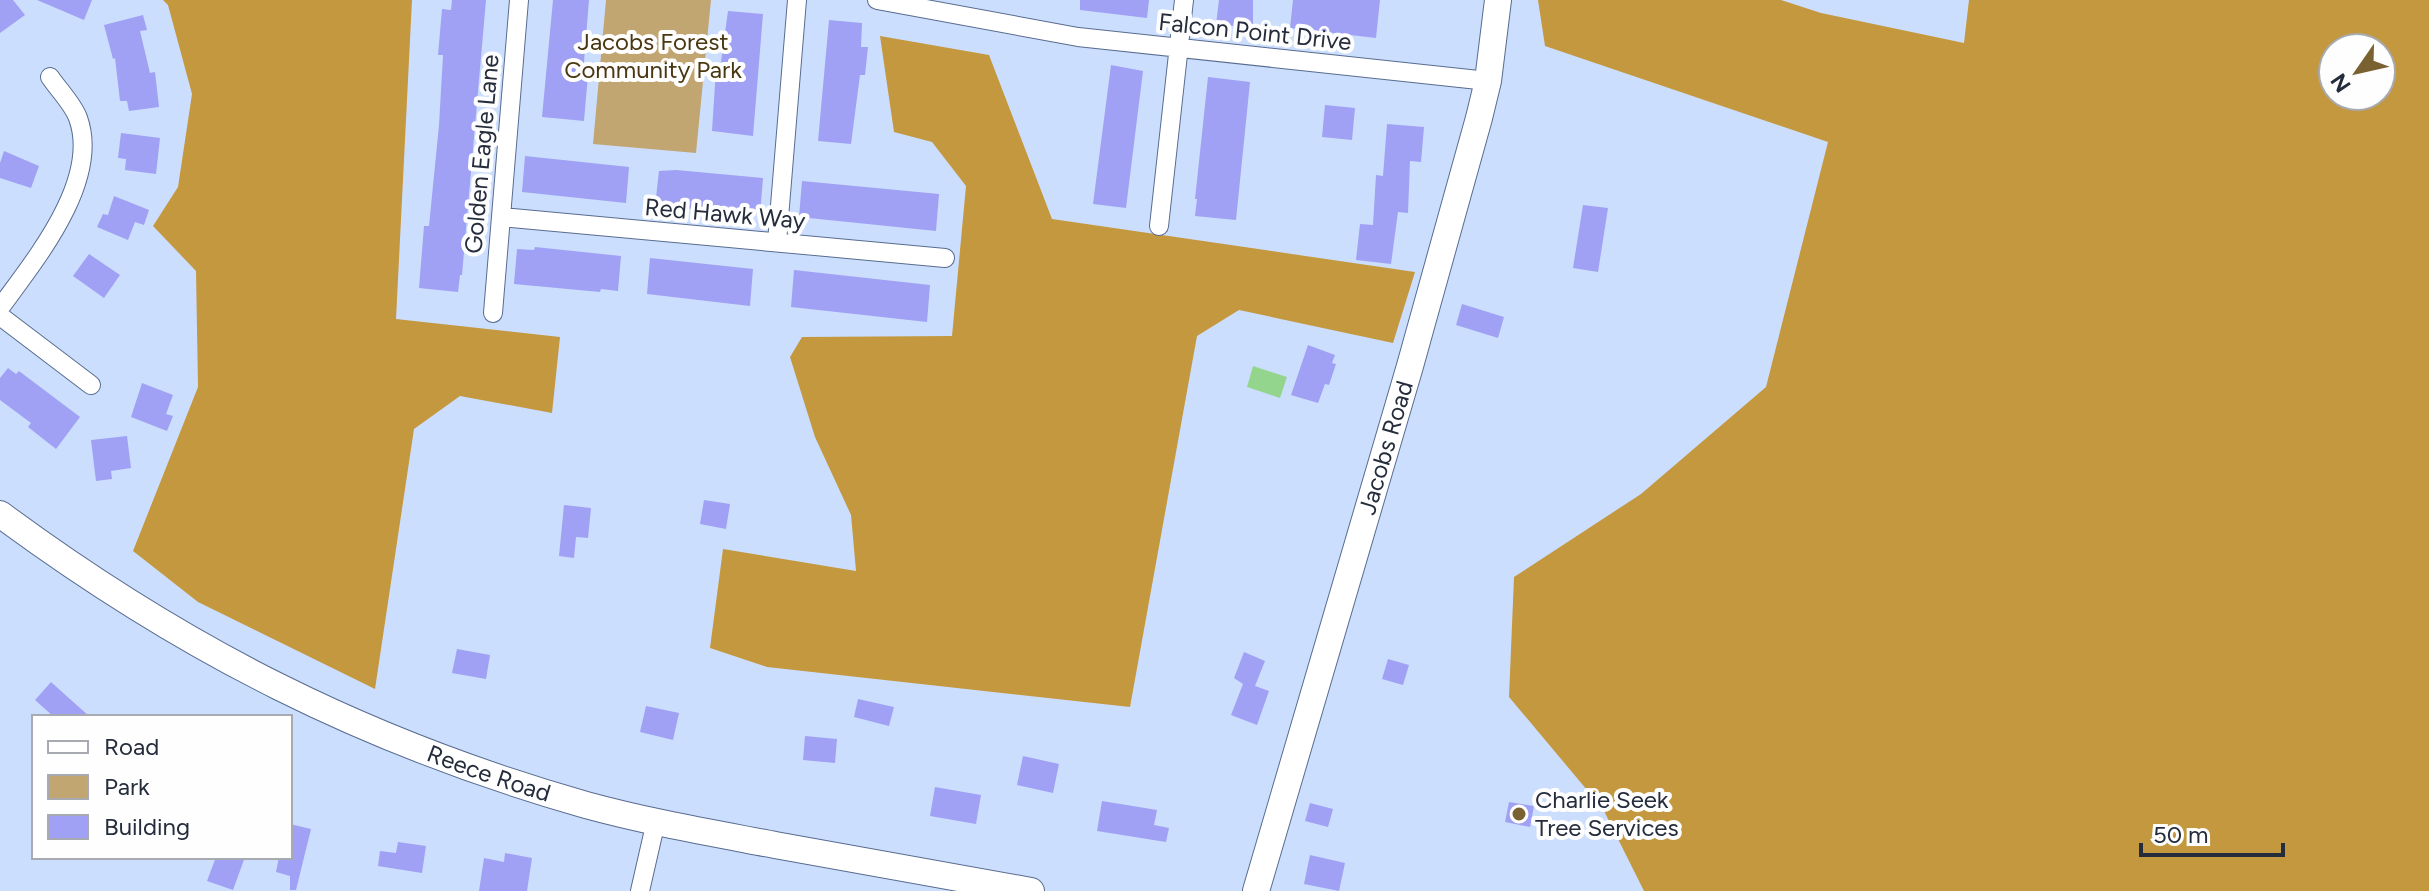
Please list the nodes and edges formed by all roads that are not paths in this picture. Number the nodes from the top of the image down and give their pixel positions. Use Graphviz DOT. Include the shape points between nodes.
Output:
graph roads {
  1 [pos="519,0"];
  2 [pos="797,0"];
  3 [pos="877,0"];
  4 [pos="1184,0"];
  5 [pos="1498,0"];
  6 [pos="1179,49"];
  7 [pos="50,77"];
  8 [pos="1488,81"];
  9 [pos="501,217"];
  10 [pos="1159,226"];
  11 [pos="777,242"];
  12 [pos="945,258"];
  13 [pos="0,308"];
  14 [pos="493,313"];
  15 [pos="0,316"];
  16 [pos="91,385"];
  17 [pos="0,514"];
  18 [pos="656,821"];
  19 [pos="640,891"];
  20 [pos="1031,891"];
  21 [pos="1256,891"];
  1 -- 9 [label="street, Golden Eagle Lane"];
  2 -- 11 [label="street"];
  3 -- 6 [label="street, Falcon Point Drive" via="1078,37"];
  4 -- 6 [label="street"];
  5 -- 8 [label="main road, Jacobs Road"];
  6 -- 8 [label="street, Falcon Point Drive"];
  6 -- 10 [label="street"];
  7 -- 13 [label="street" via="78,118 78,174 49,241"];
  8 -- 21 [label="main road, Jacobs Road"];
  9 -- 11 [label="street, Red Hawk Way"];
  9 -- 14 [label="street, Golden Eagle Lane"];
  11 -- 12 [label="street, Red Hawk Way"];
  15 -- 16 [label="street"];
  17 -- 18 [label="main road, Reece Road" via="187,639 339,717 490,776"];
  18 -- 19 [label="street"];
  18 -- 20 [label="main road, Reece Road"];
}
